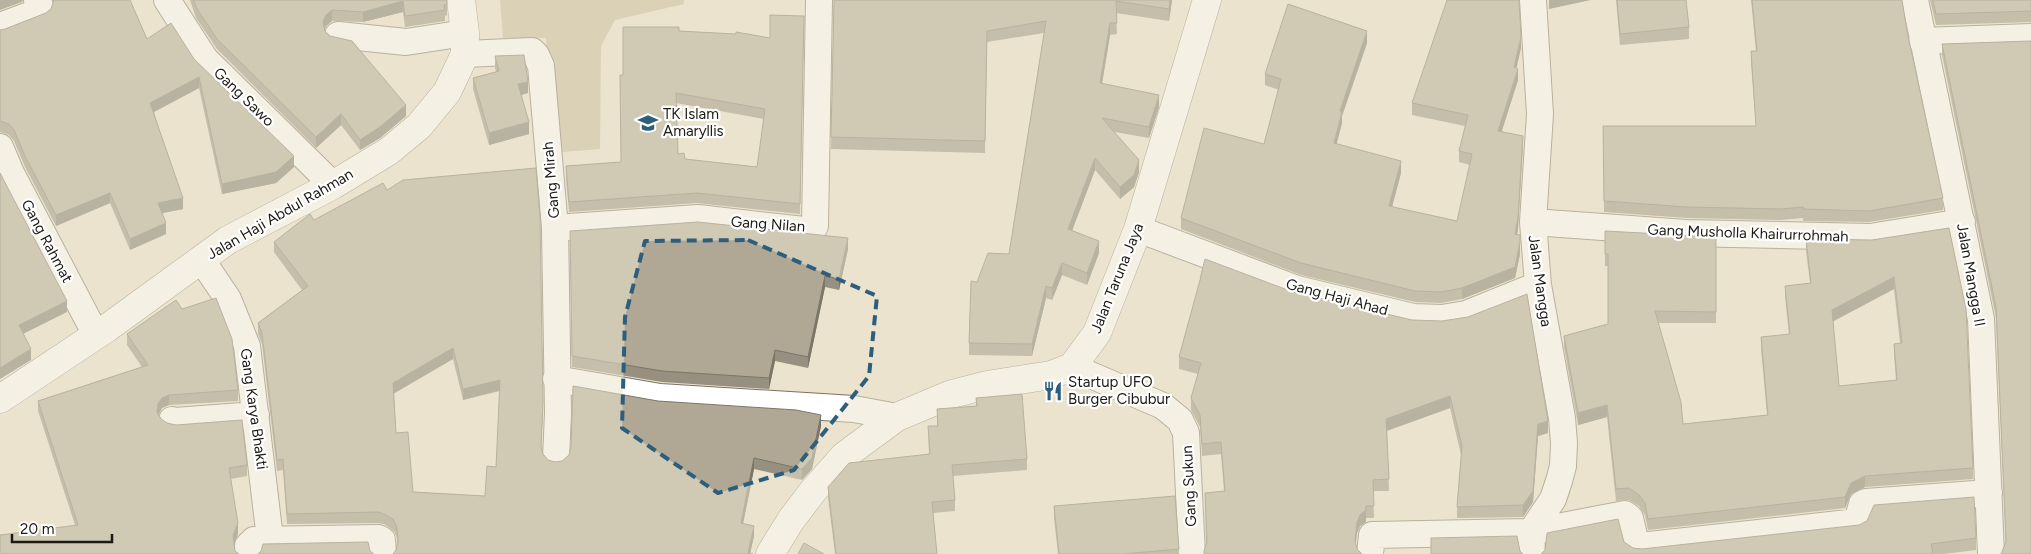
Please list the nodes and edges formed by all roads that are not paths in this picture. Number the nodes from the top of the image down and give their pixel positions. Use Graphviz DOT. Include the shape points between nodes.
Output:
graph roads {
  1 [pos="37,0"];
  2 [pos="167,0"];
  3 [pos="461,0"];
  4 [pos="819,0"];
  5 [pos="1207,0"];
  6 [pos="1533,0"];
  7 [pos="1915,0"];
  8 [pos="0,26"];
  9 [pos="338,35"];
  10 [pos="2031,37"];
  11 [pos="1922,41"];
  12 [pos="465,44"];
  13 [pos="0,147"];
  14 [pos="332,185"];
  15 [pos="1532,222"];
  16 [pos="1962,222"];
  17 [pos="555,228"];
  18 [pos="1138,229"];
  19 [pos="201,259"];
  20 [pos="1538,285"];
  21 [pos="96,335"];
  22 [pos="1072,367"];
  23 [pos="556,378"];
  24 [pos="0,399"];
  25 [pos="256,415"];
  26 [pos="897,417"];
  27 [pos="172,420"];
  28 [pos="556,458"];
  29 [pos="1989,493"];
  30 [pos="270,539"];
  31 [pos="1532,543"];
  32 [pos="248,554"];
  33 [pos="383,554"];
  34 [pos="770,554"];
  35 [pos="1192,554"];
  36 [pos="1370,554"];
  37 [pos="1991,554"];
  1 -- 8 [label="street" via="39,11"];
  2 -- 14 [label="street, Gang Sawo" via="205,59"];
  3 -- 12 [label="street"];
  4 -- 17 [label="street, Gang Nilan" via="815,226 804,230 698,218"];
  5 -- 18 [label="street, Jalan Taruna Jaya"];
  6 -- 15 [label="street, Jalan Mangga" via="1540,114"];
  7 -- 11 [label="street, Jalan Mangga II"];
  9 -- 12 [label="street, Gang Mirah"];
  10 -- 11 [label="street"];
  11 -- 16 [label="street, Jalan Mangga II"];
  12 -- 14 [label="street, Jalan Haji Abdul Rahman" via="448,92 419,126 389,151"];
  12 -- 17 [label="street, Gang Mirah" via="532,51 536,55 541,66"];
  13 -- 21 [label="street, Gang Rahmat"];
  14 -- 19 [label="street, Jalan Haji Abdul Rahman" via="228,240"];
  15 -- 16 [label="street, Gang Musholla Khairurrohmah" via="1696,233 1870,237"];
  15 -- 20 [label="street, Jalan Mangga"];
  16 -- 29 [label="street, Jalan Mangga II" via="1981,319"];
  17 -- 23 [label="street, Gang Mirah"];
  18 -- 20 [label="street, Gang Haji Ahad" via="1297,289 1413,317 1442,318 1466,314"];
  18 -- 22 [label="street, Jalan Taruna Jaya" via="1097,333"];
  19 -- 21 [label="street, Jalan Haji Abdul Rahman"];
  19 -- 25 [label="street, Gang Karya Bhakti" via="228,299 247,346"];
  20 -- 31 [label="street, Jalan Mangga" via="1562,418 1563,458 1560,481"];
  21 -- 24 [label="street, Jalan Haji Abdul Rahman"];
  22 -- 26 [label="street" via="1051,375 952,394"];
  22 -- 35 [label="street, Gang Sukun" via="1163,406 1180,420 1186,433"];
  23 -- 26 [label="street" via="660,397 854,409"];
  23 -- 28 [label="street, Gang Mirah"];
  25 -- 27 [label="street"];
  25 -- 30 [label="street, Gang Karya Bhakti"];
  26 -- 34 [label="street" via="844,456 791,520"];
  29 -- 31 [label="street" via="1866,502 1862,504 1857,522 1640,546 1636,544 1630,518 1625,514"];
  29 -- 37 [label="street, Jalan Mangga II"];
  30 -- 32 [label="street" via="254,540 248,546"];
  30 -- 33 [label="street" via="378,538 382,540"];
  31 -- 36 [label="street" via="1372,535"];
}
